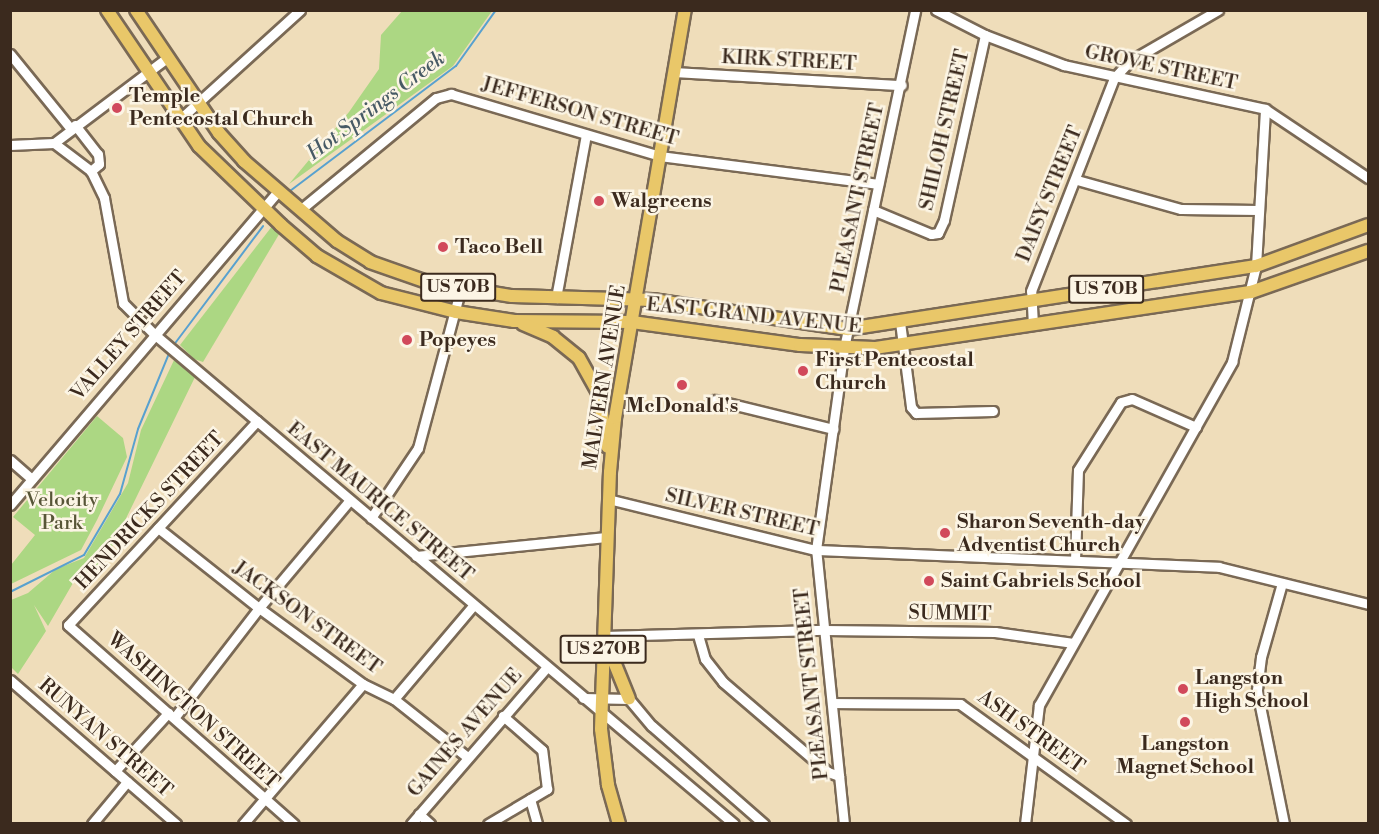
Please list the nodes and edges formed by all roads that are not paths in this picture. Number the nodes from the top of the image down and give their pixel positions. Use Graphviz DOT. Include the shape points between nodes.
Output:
graph roads {
  1 [pos="107,10"];
  2 [pos="136,10"];
  3 [pos="300,10"];
  4 [pos="685,10"];
  5 [pos="915,10"];
  6 [pos="936,10"];
  7 [pos="1218,10"];
  8 [pos="985,35"];
  9 [pos="10,54"];
  10 [pos="167,58"];
  11 [pos="147,71"];
  12 [pos="675,72"];
  13 [pos="1114,78"];
  14 [pos="902,85"];
  15 [pos="198,104"];
  16 [pos="1264,109"];
  17 [pos="180,118"];
  18 [pos="73,127"];
  19 [pos="586,135"];
  20 [pos="54,143"];
  21 [pos="10,145"];
  22 [pos="660,156"];
  23 [pos="91,171"];
  24 [pos="1368,178"];
  25 [pos="1077,180"];
  26 [pos="878,184"];
  27 [pos="277,192"];
  28 [pos="262,209"];
  29 [pos="300,210"];
  30 [pos="873,210"];
  31 [pos="1258,210"];
  32 [pos="1368,225"];
  33 [pos="1368,251"];
  34 [pos="1256,266"];
  35 [pos="461,288"];
  36 [pos="1251,292"];
  37 [pos="556,298"];
  38 [pos="637,298"];
  39 [pos="1029,301"];
  40 [pos="456,312"];
  41 [pos="514,321"];
  42 [pos="632,322"];
  43 [pos="900,322"];
  44 [pos="1033,325"];
  45 [pos="848,329"];
  46 [pos="154,334"];
  47 [pos="902,345"];
  48 [pos="844,348"];
  49 [pos="715,400"];
  50 [pos="993,411"];
  51 [pos="257,422"];
  52 [pos="1196,427"];
  53 [pos="833,429"];
  54 [pos="10,460"];
  55 [pos="610,472"];
  56 [pos="32,479"];
  57 [pos="608,499"];
  58 [pos="350,500"];
  59 [pos="10,505"];
  60 [pos="371,518"];
  61 [pos="158,528"];
  62 [pos="606,537"];
  63 [pos="816,550"];
  64 [pos="416,556"];
  65 [pos="1075,560"];
  66 [pos="1120,561"];
  67 [pos="1282,583"];
  68 [pos="1368,604"];
  69 [pos="474,606"];
  70 [pos="259,608"];
  71 [pos="68,625"];
  72 [pos="825,630"];
  73 [pos="698,635"];
  74 [pos="604,636"];
  75 [pos="1073,643"];
  76 [pos="546,668"];
  77 [pos="10,680"];
  78 [pos="363,684"];
  79 [pos="602,696"];
  80 [pos="583,698"];
  81 [pos="394,699"];
  82 [pos="629,699"];
  83 [pos="832,703"];
  84 [pos="602,712"];
  85 [pos="171,716"];
  86 [pos="503,716"];
  87 [pos="652,726"];
  88 [pos="639,741"];
  89 [pos="1033,755"];
  90 [pos="466,756"];
  91 [pos="115,771"];
  92 [pos="839,776"];
  93 [pos="127,782"];
  94 [pos="264,798"];
  95 [pos="530,799"];
  96 [pos="743,805"];
  97 [pos="419,814"];
  98 [pos="732,822"];
  99 [pos="92,824"];
  100 [pos="176,824"];
  101 [pos="243,824"];
  102 [pos="294,824"];
  103 [pos="411,824"];
  104 [pos="430,824"];
  105 [pos="488,824"];
  106 [pos="537,824"];
  107 [pos="619,824"];
  108 [pos="764,824"];
  109 [pos="844,824"];
  110 [pos="1025,824"];
  111 [pos="1126,824"];
  112 [pos="1284,824"];
  1 -- 11 [label="main road, US 70B"];
  2 -- 10 [label="main road, US 70B"];
  3 -- 15 [label="street"];
  4 -- 12 [label="main road, MALVERN AVENUE"];
  5 -- 14 [label="street, PLEASANT STREET"];
  6 -- 8 [label="street, GROVE STREET"];
  7 -- 13 [label="street" via="1130,61"];
  8 -- 13 [label="street, GROVE STREET"];
  8 -- 30 [label="street, SHILOH STREET" via="938,233 931,234"];
  9 -- 18 [label="street"];
  10 -- 11 [label="street"];
  10 -- 15 [label="main road, US 70B"];
  11 -- 17 [label="main road, US 70B"];
  11 -- 18 [label="street"];
  12 -- 14 [label="street, KIRK STREET"];
  12 -- 22 [label="main road, MALVERN AVENUE"];
  13 -- 16 [label="street, GROVE STREET"];
  13 -- 25 [label="street, DAISY STREET"];
  14 -- 26 [label="street, PLEASANT STREET"];
  15 -- 17 [label="street"];
  15 -- 27 [label="main road, US 70B" via="233,150"];
  16 -- 24 [label="street, GROVE STREET"];
  16 -- 31 [label="street"];
  17 -- 28 [label="main road, US 70B" via="220,170"];
  18 -- 20 [label="street"];
  18 -- 23 [label="street" via="98,154 99,164"];
  19 -- 22 [label="street, JEFFERSON STREET"];
  19 -- 29 [label="street, JEFFERSON STREET" via="451,94 436,98"];
  19 -- 37 [label="street"];
  20 -- 21 [label="street"];
  20 -- 23 [label="street"];
  22 -- 26 [label="street, JEFFERSON STREET"];
  22 -- 38 [label="main road, MALVERN AVENUE"];
  23 -- 46 [label="street, EAST MAURICE STREET" via="104,198 123,303"];
  25 -- 31 [label="street" via="1181,209"];
  25 -- 39 [label="street, DAISY STREET"];
  26 -- 30 [label="street, PLEASANT STREET"];
  27 -- 28 [label="street, VALLEY STREET"];
  27 -- 29 [label="main road, US 70B"];
  28 -- 40 [label="main road, EAST GRAND AVENUE / US 70B" via="317,256 350,277 381,293"];
  28 -- 46 [label="street, VALLEY STREET"];
  29 -- 35 [label="main road, EAST GRAND AVENUE / US 70B" via="369,262 427,282"];
  30 -- 45 [label="street, PLEASANT STREET"];
  31 -- 34 [label="street"];
  32 -- 34 [label="main road, EAST GRAND AVENUE / US 70B"];
  33 -- 36 [label="main road, EAST GRAND AVENUE / US 70B"];
  34 -- 36 [label="street"];
  34 -- 39 [label="main road, EAST GRAND AVENUE / US 70B"];
  35 -- 37 [label="main road, EAST GRAND AVENUE / US 70B"];
  35 -- 40 [label="street"];
  36 -- 44 [label="main road, EAST GRAND AVENUE / US 70B"];
  36 -- 52 [label="street" via="1232,362"];
  37 -- 38 [label="main road, EAST GRAND AVENUE / US 70B"];
  38 -- 42 [label="main road, MALVERN AVENUE / US 270B"];
  38 -- 45 [label="main road, EAST GRAND AVENUE / US 70B"];
  39 -- 43 [label="main road, EAST GRAND AVENUE / US 70B"];
  39 -- 44 [label="street"];
  40 -- 41 [label="main road, EAST GRAND AVENUE / US 70B"];
  40 -- 60 [label="street" via="418,448"];
  41 -- 42 [label="main road, EAST GRAND AVENUE / US 70B"];
  41 -- 55 [label="main road, US 270B" via="553,337 579,358 589,373 604,417"];
  42 -- 48 [label="main road, EAST GRAND AVENUE / US 70B"];
  42 -- 55 [label="main road, MALVERN AVENUE / US 270B"];
  43 -- 45 [label="main road, EAST GRAND AVENUE / US 70B"];
  43 -- 47 [label="street"];
  44 -- 47 [label="main road, EAST GRAND AVENUE / US 70B"];
  45 -- 48 [label="street, PLEASANT STREET"];
  46 -- 51 [label="street, EAST MAURICE STREET"];
  46 -- 56 [label="street, VALLEY STREET"];
  47 -- 48 [label="main road, EAST GRAND AVENUE / US 70B"];
  47 -- 50 [label="street" via="911,407 916,413"];
  48 -- 53 [label="street, PLEASANT STREET"];
  49 -- 53 [label="street"];
  51 -- 58 [label="street, EAST MAURICE STREET"];
  51 -- 61 [label="street, HENDRICKS STREET"];
  52 -- 65 [label="street" via="1132,399 1121,402 1078,470"];
  52 -- 66 [label="street"];
  53 -- 63 [label="street, PLEASANT STREET"];
  54 -- 56 [label="street"];
  55 -- 57 [label="main road, MALVERN AVENUE / US 270B"];
  56 -- 59 [label="street, VALLEY STREET"];
  57 -- 62 [label="main road, MALVERN AVENUE / US 270B"];
  57 -- 63 [label="street, SILVER STREET"];
  58 -- 60 [label="street, EAST MAURICE STREET"];
  58 -- 70 [label="street"];
  60 -- 64 [label="street, EAST MAURICE STREET"];
  61 -- 70 [label="street, JACKSON STREET"];
  61 -- 71 [label="street, HENDRICKS STREET"];
  62 -- 64 [label="street"];
  62 -- 74 [label="main road, MALVERN AVENUE / US 270B"];
  63 -- 65 [label="street, SILVER STREET"];
  63 -- 72 [label="street, PLEASANT STREET"];
  64 -- 69 [label="street, EAST MAURICE STREET"];
  65 -- 66 [label="street, SILVER STREET"];
  66 -- 67 [label="street, SILVER STREET" via="1219,567"];
  66 -- 75 [label="street"];
  67 -- 68 [label="street, SILVER STREET"];
  67 -- 112 [label="street" via="1258,674 1263,724"];
  69 -- 76 [label="street, EAST MAURICE STREET"];
  69 -- 81 [label="street"];
  70 -- 78 [label="street, JACKSON STREET"];
  70 -- 85 [label="street"];
  71 -- 85 [label="street, WASHINGTON STREET"];
  72 -- 73 [label="street, SUMMIT"];
  72 -- 75 [label="street, SUMMIT" via="995,632"];
  72 -- 83 [label="street, PLEASANT STREET"];
  73 -- 74 [label="street, SUMMIT"];
  73 -- 92 [label="street" via="705,659 723,682 828,772"];
  74 -- 79 [label="main road, MALVERN AVENUE / US 270B"];
  74 -- 82 [label="main road"];
  75 -- 89 [label="street" via="1039,705"];
  76 -- 80 [label="street, EAST MAURICE STREET"];
  76 -- 86 [label="street, GAINES AVENUE"];
  77 -- 91 [label="street, RUNYAN STREET"];
  78 -- 81 [label="street, JACKSON STREET"];
  78 -- 94 [label="street"];
  79 -- 80 [label="street"];
  79 -- 82 [label="street"];
  79 -- 84 [label="main road, MALVERN AVENUE / US 270B"];
  80 -- 84 [label="street, EAST MAURICE STREET"];
  81 -- 90 [label="street, JACKSON STREET"];
  82 -- 87 [label="street"];
  83 -- 89 [label="street, ASH STREET" via="960,704"];
  83 -- 92 [label="street, PLEASANT STREET"];
  84 -- 88 [label="street, EAST MAURICE STREET"];
  84 -- 107 [label="main road, MALVERN AVENUE / US 270B" via="602,747"];
  85 -- 91 [label="street"];
  85 -- 94 [label="street, WASHINGTON STREET"];
  86 -- 90 [label="street, GAINES AVENUE"];
  86 -- 95 [label="street" via="542,750 547,789"];
  87 -- 88 [label="street"];
  87 -- 96 [label="street"];
  88 -- 98 [label="street, EAST MAURICE STREET"];
  89 -- 110 [label="street"];
  89 -- 111 [label="street, ASH STREET"];
  90 -- 97 [label="street, GAINES AVENUE"];
  91 -- 93 [label="street, RUNYAN STREET"];
  92 -- 109 [label="street, PLEASANT STREET"];
  93 -- 99 [label="street"];
  93 -- 100 [label="street, RUNYAN STREET"];
  94 -- 101 [label="street"];
  94 -- 102 [label="street, WASHINGTON STREET"];
  95 -- 105 [label="street"];
  95 -- 106 [label="street"];
  96 -- 98 [label="street"];
  96 -- 108 [label="street"];
  97 -- 103 [label="street, GAINES AVENUE"];
  97 -- 104 [label="street"];
}
